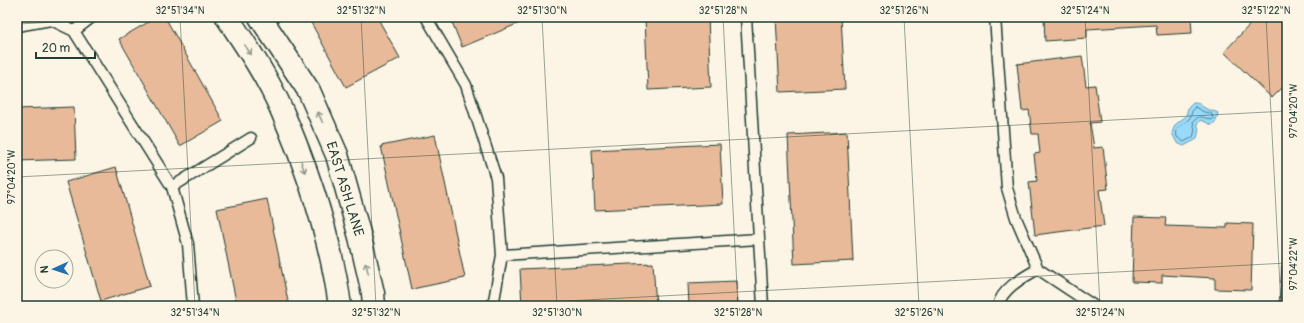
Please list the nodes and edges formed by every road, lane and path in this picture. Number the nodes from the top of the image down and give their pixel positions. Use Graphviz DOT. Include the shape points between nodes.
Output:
graph roads {
  1 [pos="92,17"];
  2 [pos="227,17"];
  3 [pos="260,17"];
  4 [pos="426,17"];
  5 [pos="746,17"];
  6 [pos="995,17"];
  7 [pos="17,26"];
  8 [pos="74,31"];
  9 [pos="308,91"];
  10 [pos="277,102"];
  11 [pos="251,138"];
  12 [pos="172,187"];
  13 [pos="759,239"];
  14 [pos="502,255"];
  15 [pos="1038,269"];
  16 [pos="193,306"];
  17 [pos="340,306"];
  18 [pos="374,306"];
  19 [pos="493,306"];
  20 [pos="764,306"];
  21 [pos="998,306"];
  22 [pos="1094,306"];
  1 -- 8 [label="lane"];
  2 -- 10 [label="street, one-way"];
  3 -- 9 [label="street, EAST ASH LANE"];
  4 -- 14 [label="lane" via="466,85 492,164 496,178"];
  5 -- 13 [label="lane"];
  6 -- 15 [label="lane" via="1007,188 1016,218"];
  7 -- 8 [label="lane" via="51,20"];
  8 -- 12 [label="lane"];
  9 -- 10 [label="street"];
  18 -- 9 [label="street, EAST ASH LANE, one-way" via="360,237 337,155"];
  10 -- 17 [label="street, one-way" via="324,224"];
  11 -- 12 [label="lane"];
  12 -- 16 [label="lane" via="188,244"];
  13 -- 14 [label="lane"];
  13 -- 20 [label="lane"];
  14 -- 19 [label="lane"];
  15 -- 21 [label="lane" via="1017,281 999,301"];
  15 -- 22 [label="lane"];
}
